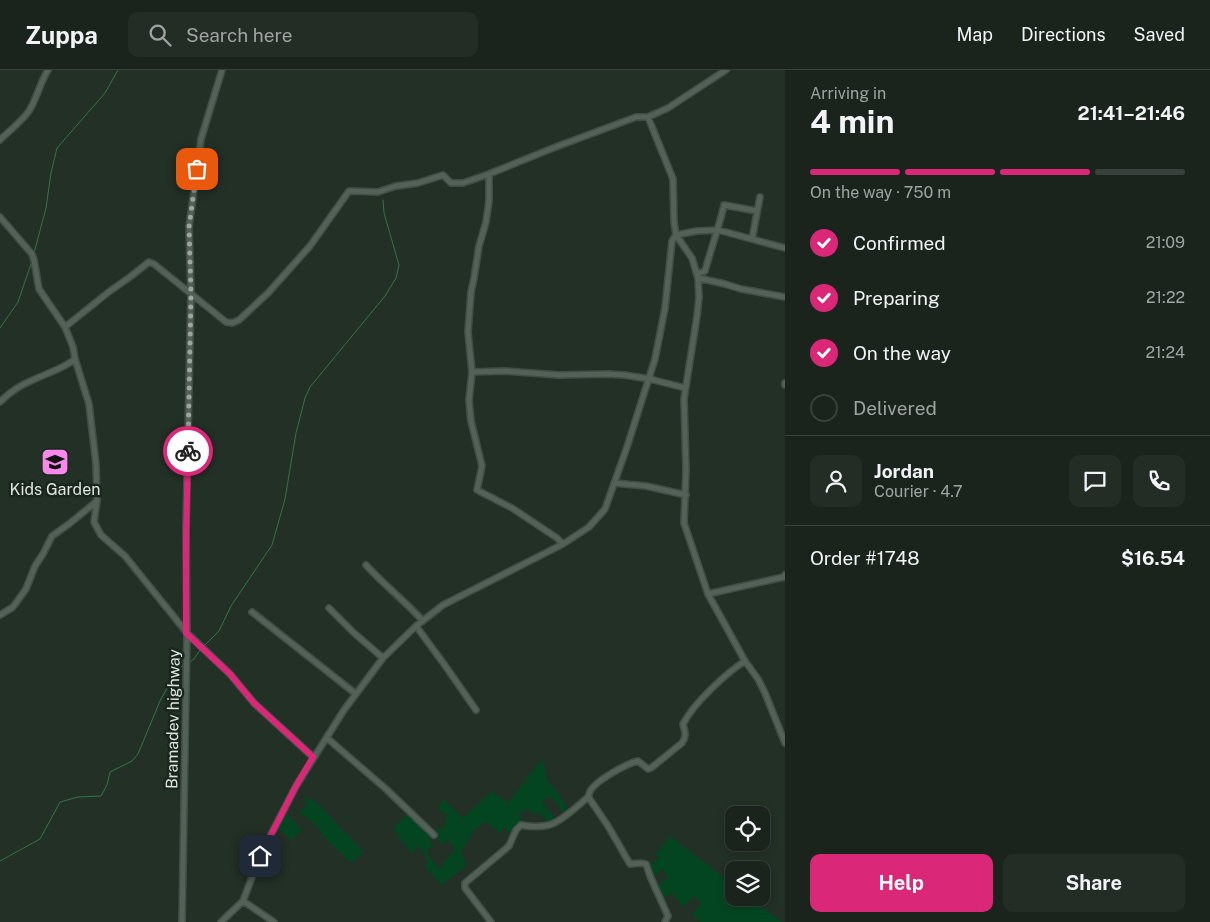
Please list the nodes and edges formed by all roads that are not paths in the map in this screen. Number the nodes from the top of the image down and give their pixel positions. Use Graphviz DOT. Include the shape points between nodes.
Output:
graph roads {
  1 [pos="48,70"];
  2 [pos="222,70"];
  3 [pos="726,70"];
  4 [pos="648,117"];
  5 [pos="0,140"];
  6 [pos="489,174"];
  7 [pos="760,197"];
  8 [pos="757,211"];
  9 [pos="0,217"];
  10 [pos="718,230"];
  11 [pos="676,235"];
  12 [pos="752,239"];
  13 [pos="785,248"];
  14 [pos="698,276"];
  15 [pos="191,293"];
  16 [pos="785,297"];
  17 [pos="65,327"];
  18 [pos="75,359"];
  19 [pos="472,372"];
  20 [pos="650,379"];
  21 [pos="685,388"];
  22 [pos="0,402"];
  23 [pos="614,482"];
  24 [pos="686,495"];
  25 [pos="97,501"];
  26 [pos="563,544"];
  27 [pos="366,565"];
  28 [pos="785,575"];
  29 [pos="708,594"];
  30 [pos="329,608"];
  31 [pos="252,612"];
  32 [pos="0,615"];
  33 [pos="422,621"];
  34 [pos="416,626"];
  35 [pos="186,633"];
  36 [pos="383,658"];
  37 [pos="745,661"];
  38 [pos="356,694"];
  39 [pos="476,710"];
  40 [pos="327,738"];
  41 [pos="785,743"];
  42 [pos="313,757"];
  43 [pos="588,797"];
  44 [pos="434,835"];
  45 [pos="243,901"];
  46 [pos="668,916"];
  47 [pos="182,922"];
  48 [pos="220,922"];
  49 [pos="274,922"];
  50 [pos="491,922"];
  51 [pos="665,922"];
  52 [pos="673,922"];
  1 -- 5 [label="street" via="28,111"];
  2 -- 15 [label="street, Bramadev highway" via="201,139 189,227"];
  3 -- 4 [label="street" via="668,108"];
  4 -- 6 [label="street" via="636,117"];
  4 -- 11 [label="street" via="673,179"];
  6 -- 15 [label="street" via="463,183 451,183 443,175 378,192 348,191 310,246 268,292 232,323 226,322"];
  6 -- 19 [label="street" via="486,222 471,292 468,332"];
  7 -- 8 [label="street"];
  8 -- 10 [label="street" via="724,205"];
  8 -- 12 [label="street"];
  9 -- 17 [label="street" via="32,254 39,290"];
  10 -- 11 [label="street"];
  10 -- 12 [label="street"];
  10 -- 14 [label="street" via="705,271"];
  11 -- 14 [label="street" via="692,258"];
  11 -- 20 [label="street" via="672,241 665,308"];
  12 -- 13 [label="street"];
  14 -- 16 [label="street" via="741,289"];
  14 -- 21 [label="street" via="697,316"];
  15 -- 17 [label="street" via="149,262"];
  15 -- 35 [label="street, Bramadev highway"];
  17 -- 18 [label="street"];
  18 -- 22 [label="street" via="67,366 9,393"];
  18 -- 25 [label="street" via="89,404"];
  19 -- 20 [label="street" via="608,374"];
  19 -- 26 [label="street" via="471,421 482,466 477,490 512,508"];
  20 -- 21 [label="street"];
  20 -- 23 [label="street"];
  21 -- 24 [label="street"];
  23 -- 24 [label="street"];
  23 -- 26 [label="street" via="605,509 589,527"];
  24 -- 29 [label="street" via="684,523"];
  25 -- 32 [label="street" via="52,536 26,589 13,607"];
  25 -- 35 [label="street" via="94,522 101,535 125,556"];
  26 -- 33 [label="street" via="443,605"];
  27 -- 33 [label="street"];
  28 -- 29 [label="street"];
  29 -- 37 [label="street"];
  30 -- 36 [label="street"];
  31 -- 38 [label="street"];
  33 -- 34 [label="street"];
  34 -- 36 [label="street"];
  34 -- 39 [label="street"];
  35 -- 42 [label="street" via="230,674 254,703"];
  35 -- 47 [label="street, Bramadev highway"];
  36 -- 38 [label="street"];
  37 -- 41 [label="street" via="765,693"];
  37 -- 43 [label="street" via="719,681 688,716 683,724 686,734 682,743 652,768 648,769 638,761 615,771 599,782"];
  38 -- 40 [label="street"];
  40 -- 42 [label="street"];
  40 -- 44 [label="street"];
  42 -- 45 [label="street" via="260,856"];
  43 -- 46 [label="street" via="630,864 646,864"];
  43 -- 50 [label="street" via="551,825 521,825 509,846 465,883 465,888"];
  45 -- 48 [label="street"];
  45 -- 49 [label="street"];
  46 -- 51 [label="street"];
  46 -- 52 [label="street"];
}
